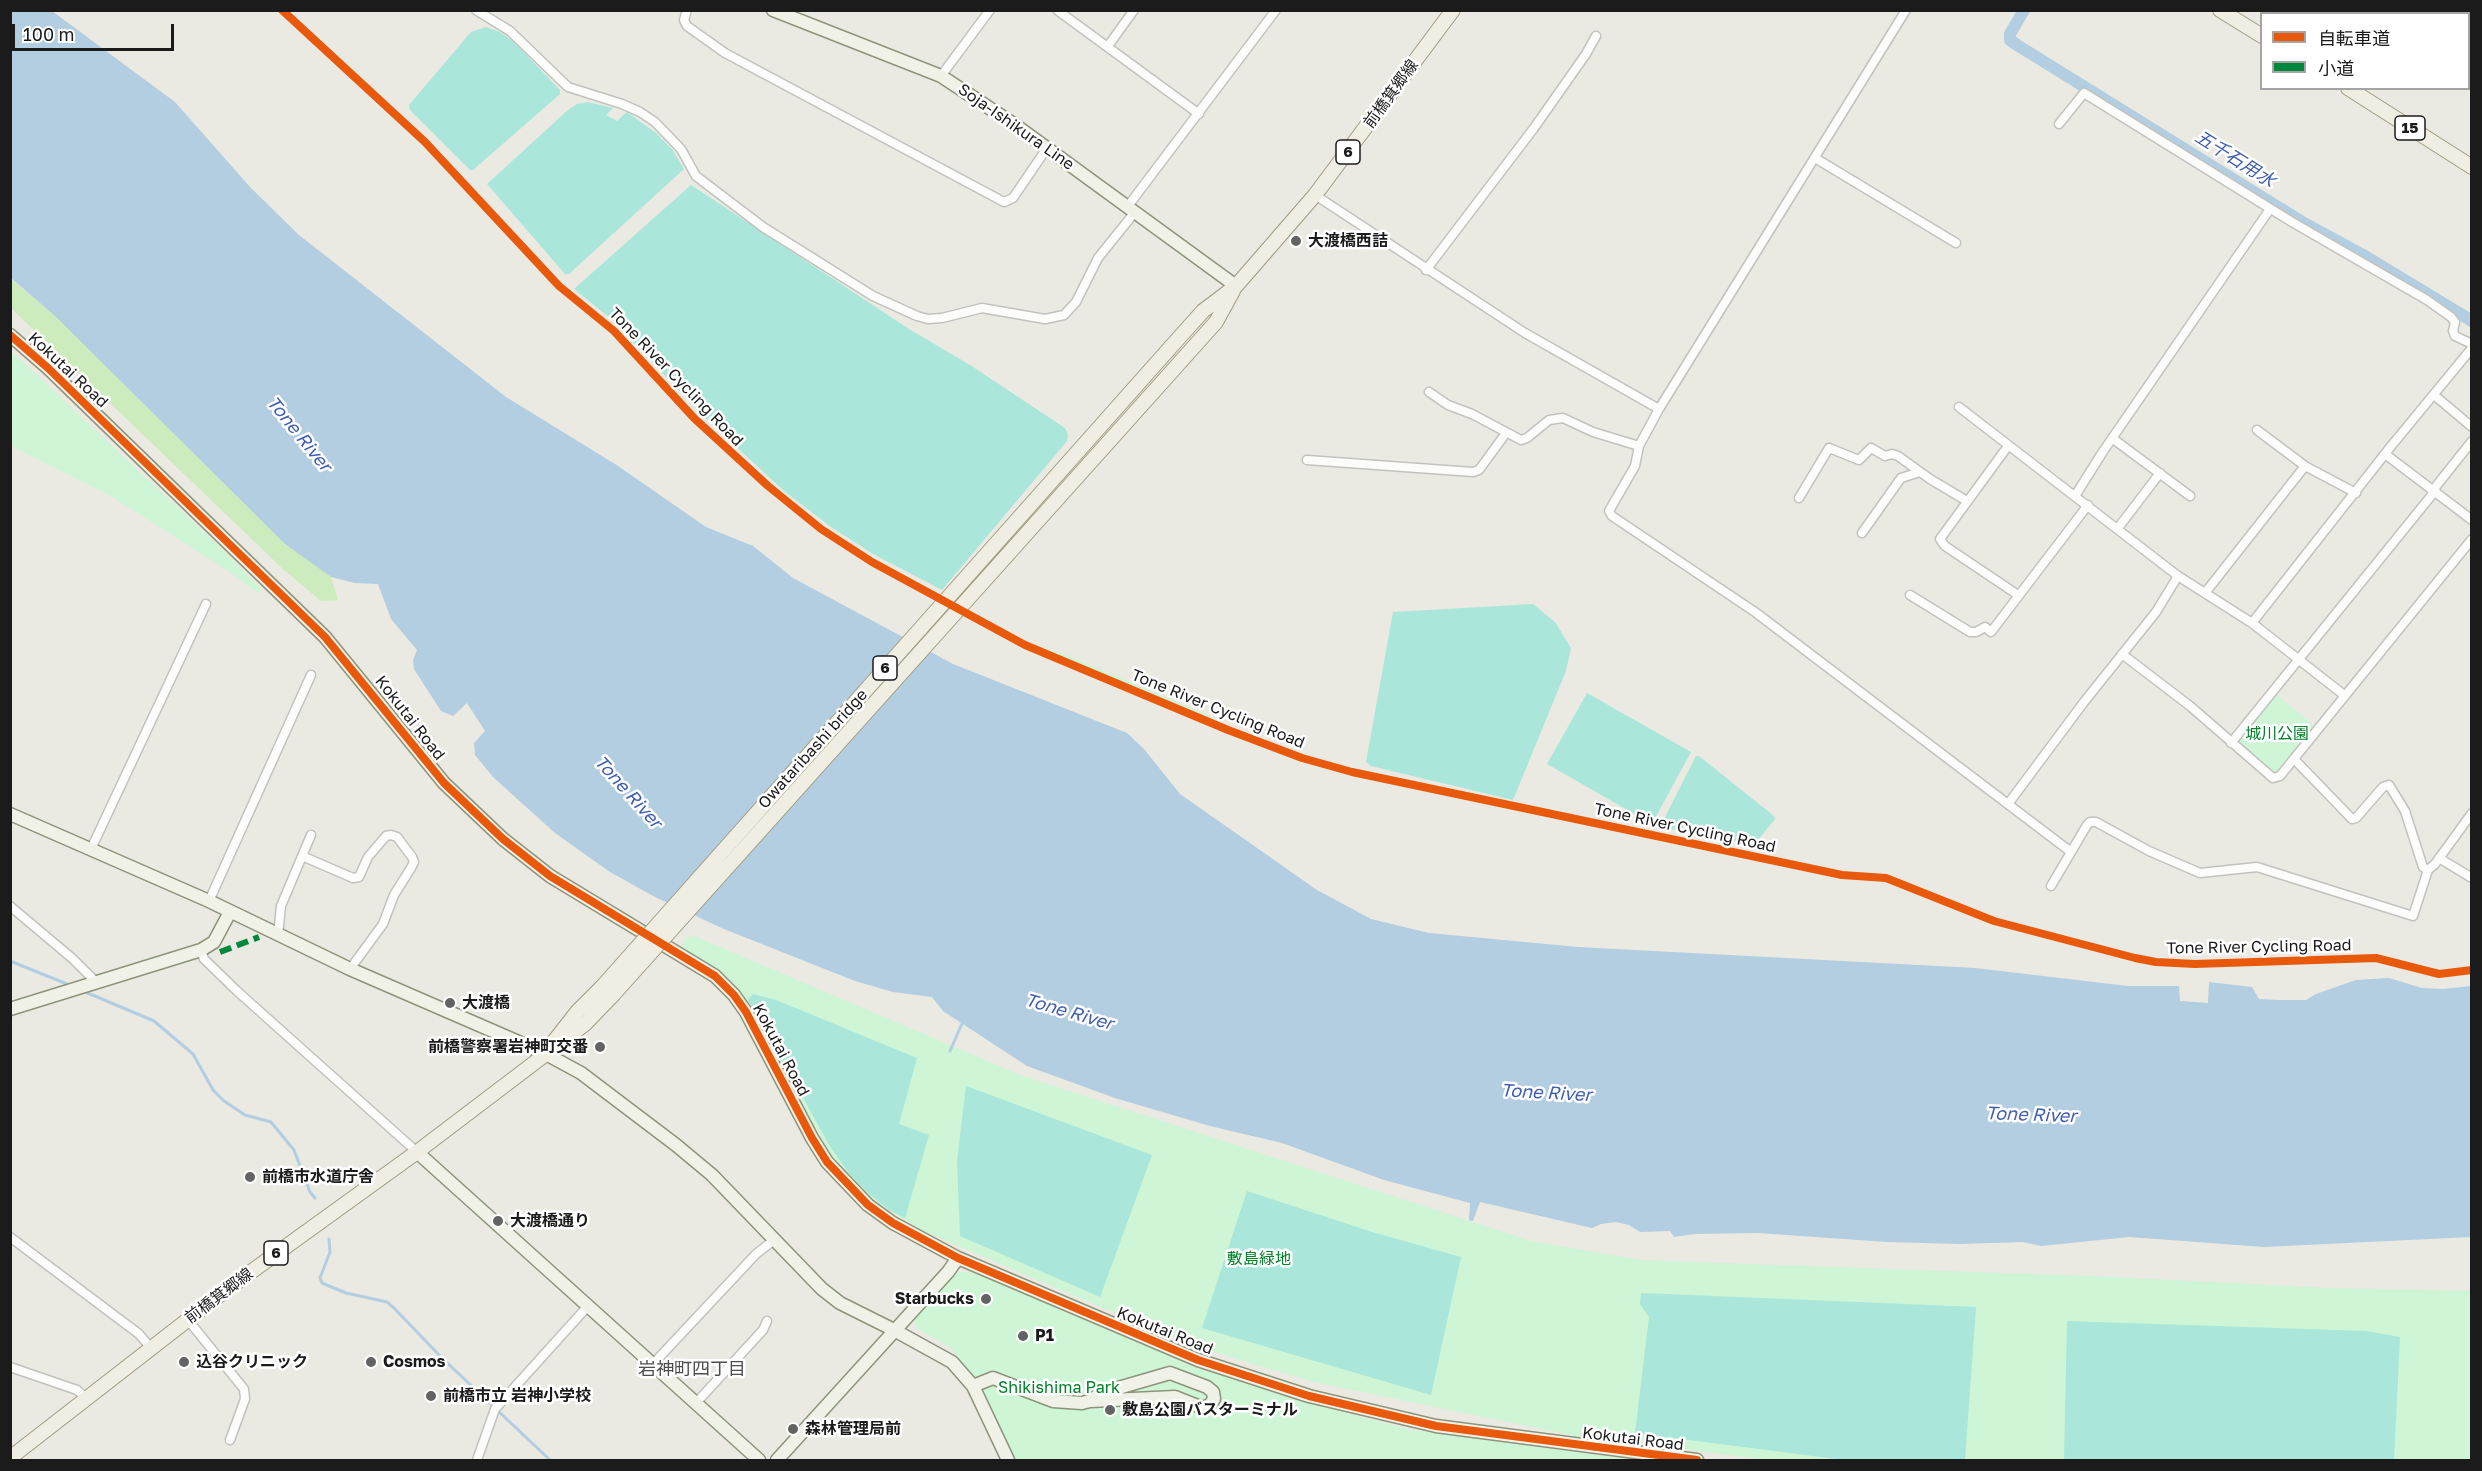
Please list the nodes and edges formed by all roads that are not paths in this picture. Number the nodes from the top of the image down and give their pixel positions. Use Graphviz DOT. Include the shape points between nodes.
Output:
graph roads {
  1 [pos="476,10"];
  2 [pos="687,10"];
  3 [pos="773,10"];
  4 [pos="990,10"];
  5 [pos="1057,10"];
  6 [pos="1134,10"];
  7 [pos="1276,10"];
  8 [pos="1453,10"];
  9 [pos="1906,10"];
  10 [pos="2220,10"];
  11 [pos="2260,35"];
  12 [pos="1596,36"];
  13 [pos="1108,46"];
  14 [pos="942,76"];
  15 [pos="2351,90"];
  16 [pos="1199,114"];
  17 [pos="2059,124"];
  18 [pos="1047,148"];
  19 [pos="1815,158"];
  20 [pos="2472,167"];
  21 [pos="1315,195"];
  22 [pos="2270,208"];
  23 [pos="1131,209"];
  24 [pos="1956,243"];
  25 [pos="1426,270"];
  26 [pos="1236,286"];
  27 [pos="10,335"];
  28 [pos="2472,346"];
  29 [pos="1168,349"];
  30 [pos="1182,360"];
  31 [pos="1429,392"];
  32 [pos="2433,395"];
  33 [pos="1959,407"];
  34 [pos="1659,409"];
  35 [pos="2472,427"];
  36 [pos="2257,430"];
  37 [pos="1506,433"];
  38 [pos="2112,438"];
  39 [pos="2472,441"];
  40 [pos="1639,446"];
  41 [pos="2008,446"];
  42 [pos="2385,454"];
  43 [pos="1306,460"];
  44 [pos="2305,466"];
  45 [pos="1920,472"];
  46 [pos="2160,473"];
  47 [pos="2434,491"];
  48 [pos="2356,493"];
  49 [pos="2075,496"];
  50 [pos="2190,496"];
  51 [pos="1799,498"];
  52 [pos="1967,501"];
  53 [pos="2088,505"];
  54 [pos="2472,520"];
  55 [pos="2118,528"];
  56 [pos="1862,533"];
  57 [pos="2472,539"];
  58 [pos="2178,576"];
  59 [pos="2205,594"];
  60 [pos="2018,595"];
  61 [pos="1910,596"];
  62 [pos="206,604"];
  63 [pos="2252,623"];
  64 [pos="2122,654"];
  65 [pos="2299,659"];
  66 [pos="311,675"];
  67 [pos="2344,695"];
  68 [pos="2231,743"];
  69 [pos="2294,759"];
  70 [pos="2008,804"];
  71 [pos="2472,813"];
  72 [pos="10,814"];
  73 [pos="311,835"];
  74 [pos="91,849"];
  75 [pos="2071,852"];
  76 [pos="302,856"];
  77 [pos="2439,858"];
  78 [pos="2428,870"];
  79 [pos="2472,878"];
  80 [pos="2051,886"];
  81 [pos="209,901"];
  82 [pos="10,906"];
  83 [pos="230,912"];
  84 [pos="278,935"];
  85 [pos="201,950"];
  86 [pos="350,969"];
  87 [pos="97,983"];
  88 [pos="607,992"];
  89 [pos="10,1009"];
  90 [pos="546,1054"];
  91 [pos="417,1152"];
  92 [pos="10,1237"];
  93 [pos="774,1240"];
  94 [pos="958,1258"];
  95 [pos="586,1306"];
  96 [pos="188,1320"];
  97 [pos="766,1321"];
  98 [pos="894,1330"];
  99 [pos="151,1348"];
  100 [pos="653,1364"];
  101 [pos="10,1366"];
  102 [pos="973,1386"];
  103 [pos="86,1398"];
  104 [pos="1090,1401"];
  105 [pos="696,1403"];
  106 [pos="230,1440"];
  107 [pos="10,1458"];
  108 [pos="477,1461"];
  109 [pos="759,1461"];
  110 [pos="777,1461"];
  111 [pos="1008,1461"];
  112 [pos="1697,1461"];
  1 -- 23 [label="street" via="510,31 568,87 622,104 655,122 681,149 696,176 763,227 873,296 916,316 942,318 982,309 1046,319 1064,315 1077,302 1098,258"];
  2 -- 18 [label="street" via="687,26 724,53 1004,202 1013,198"];
  3 -- 14 [label="street, Soja-Ishikura Line"];
  4 -- 14 [label="street"];
  5 -- 13 [label="street"];
  6 -- 13 [label="street"];
  7 -- 16 [label="street"];
  8 -- 21 [label="main road, 前橋箕郷線 / 6"];
  9 -- 19 [label="street"];
  10 -- 11 [label="main road"];
  12 -- 25 [label="street" via="1534,128"];
  13 -- 16 [label="street"];
  14 -- 18 [label="street, Soja-Ishikura Line"];
  15 -- 20 [label="main road, 15"];
  16 -- 23 [label="street"];
  17 -- 22 [label="street" via="2084,93"];
  18 -- 23 [label="street, Soja-Ishikura Line"];
  19 -- 24 [label="street"];
  19 -- 34 [label="street"];
  21 -- 25 [label="street"];
  21 -- 26 [label="main road, 前橋箕郷線 / 6"];
  22 -- 28 [label="street" via="2427,300 2454,320 2455,336"];
  22 -- 38 [label="street"];
  23 -- 26 [label="street, Soja-Ishikura Line"];
  25 -- 34 [label="street" via="1539,342"];
  26 -- 29 [label="main road, 前橋箕郷線 / 6" via="1203,311"];
  26 -- 30 [label="main road, 前橋箕郷線 / 6" via="1216,322"];
  27 -- 94 [label="street, Kokutai Road" via="325,637 424,760 479,817 550,876 715,976 746,1012 812,1138 843,1182 893,1223"];
  28 -- 32 [label="street"];
  29 -- 88 [label="main road, Owataribashi bridge / 6, bridge"];
  30 -- 88 [label="main road, Owataribashi bridge / 6, bridge"];
  31 -- 37 [label="street"];
  32 -- 35 [label="street"];
  32 -- 42 [label="street"];
  33 -- 41 [label="street"];
  34 -- 40 [label="street"];
  36 -- 44 [label="street"];
  37 -- 40 [label="street" via="1521,440 1550,420 1563,418 1597,434"];
  37 -- 43 [label="street" via="1479,470 1473,472"];
  38 -- 46 [label="street"];
  38 -- 49 [label="street"];
  39 -- 47 [label="street"];
  40 -- 70 [label="street" via="1635,465 1610,508 1612,516 1755,612"];
  41 -- 49 [label="street"];
  41 -- 52 [label="street"];
  42 -- 47 [label="street"];
  42 -- 48 [label="street"];
  44 -- 48 [label="street"];
  44 -- 59 [label="street"];
  45 -- 51 [label="street" via="1892,454 1885,456 1871,448 1859,460 1828,448"];
  45 -- 52 [label="street"];
  45 -- 56 [label="street" via="1901,478"];
  46 -- 50 [label="street"];
  46 -- 55 [label="street"];
  47 -- 54 [label="street"];
  47 -- 65 [label="street"];
  48 -- 63 [label="street"];
  49 -- 53 [label="street"];
  52 -- 60 [label="street" via="1941,536 1941,543"];
  53 -- 55 [label="street"];
  53 -- 60 [label="street"];
  55 -- 58 [label="street"];
  57 -- 67 [label="street"];
  58 -- 59 [label="street"];
  58 -- 64 [label="street" via="2156,612"];
  59 -- 63 [label="street"];
  60 -- 61 [label="street" via="1991,632 1985,627 1970,632"];
  62 -- 74 [label="street"];
  63 -- 65 [label="street"];
  64 -- 68 [label="street"];
  64 -- 70 [label="street"];
  65 -- 67 [label="street"];
  65 -- 68 [label="street"];
  66 -- 81 [label="street"];
  67 -- 69 [label="street"];
  68 -- 69 [label="street" via="2273,778 2280,776"];
  69 -- 78 [label="street" via="2352,819 2389,785 2405,811 2423,867"];
  70 -- 75 [label="street"];
  71 -- 77 [label="street"];
  72 -- 74 [label="street"];
  73 -- 76 [label="street"];
  74 -- 81 [label="street"];
  75 -- 78 [label="street" via="2087,825 2096,822 2200,873 2257,867 2410,916 2415,914"];
  75 -- 80 [label="street"];
  76 -- 84 [label="street" via="281,906"];
  76 -- 86 [label="street" via="353,878 359,877 368,857 391,835 412,857 414,862 394,895 383,924"];
  77 -- 78 [label="street"];
  77 -- 79 [label="street"];
  81 -- 83 [label="street"];
  82 -- 87 [label="street"];
  83 -- 84 [label="street"];
  83 -- 85 [label="street" via="214,942"];
  84 -- 86 [label="street"];
  85 -- 87 [label="street"];
  85 -- 91 [label="street" via="207,963"];
  86 -- 90 [label="street"];
  87 -- 89 [label="street"];
  88 -- 90 [label="main road, 前橋箕郷線 / 6" via="585,1024"];
  90 -- 91 [label="main road, 前橋箕郷線 / 6"];
  90 -- 93 [label="street" via="581,1073 676,1145 712,1175"];
  91 -- 95 [label="street"];
  91 -- 96 [label="main road, 前橋箕郷線 / 6"];
  92 -- 99 [label="street" via="139,1334"];
  93 -- 98 [label="street" via="840,1303"];
  93 -- 100 [label="street" via="756,1254"];
  94 -- 98 [label="street"];
  94 -- 112 [label="street, Kokutai Road" via="1198,1360 1309,1396 1436,1426"];
  95 -- 100 [label="street"];
  95 -- 108 [label="street" via="495,1409"];
  96 -- 99 [label="main road, 前橋箕郷線 / 6"];
  96 -- 106 [label="street" via="246,1395"];
  97 -- 105 [label="street" via="763,1330"];
  98 -- 102 [label="street" via="952,1362"];
  98 -- 110 [label="street"];
  99 -- 103 [label="main road, 前橋箕郷線 / 6"];
  100 -- 105 [label="street"];
  101 -- 103 [label="street" via="77,1390"];
  102 -- 104 [label="street" via="993,1378 1053,1401"];
  102 -- 111 [label="street"];
  103 -- 107 [label="main road, 前橋箕郷線 / 6"];
  104 -- 104 [label="street" via="1101,1393 1170,1373 1207,1387 1214,1399 1203,1407 1175,1397"];
  105 -- 109 [label="street"];
}
